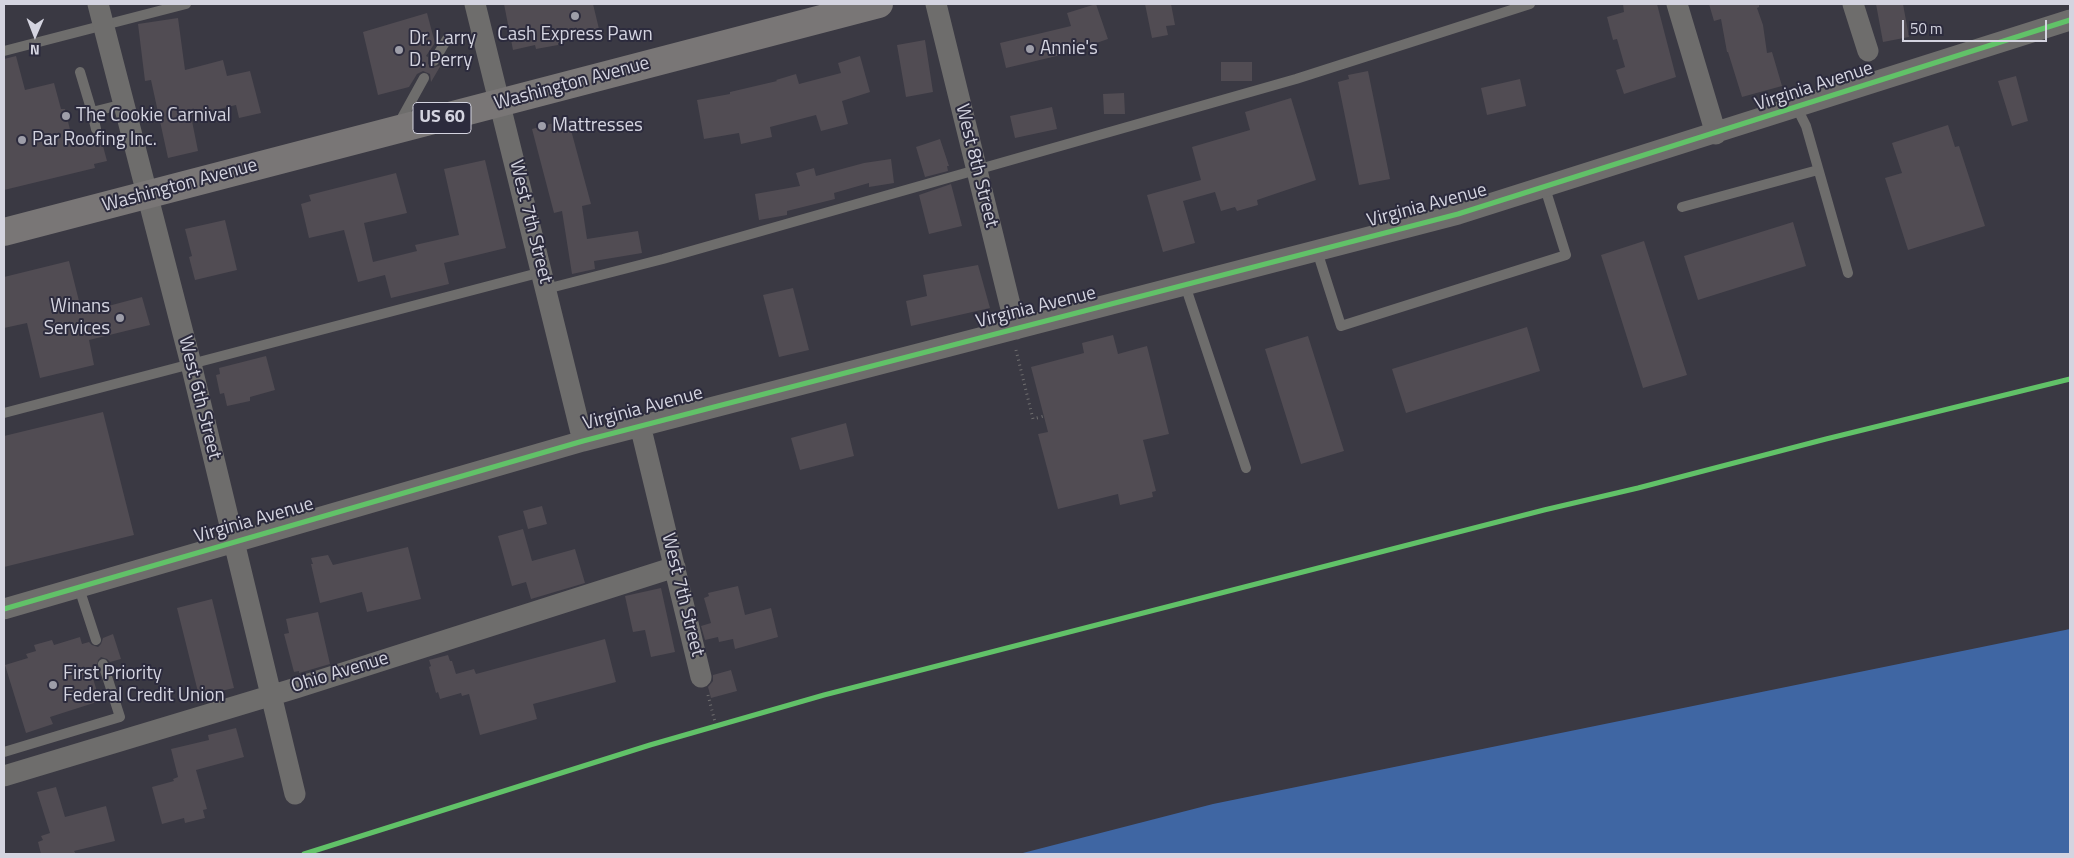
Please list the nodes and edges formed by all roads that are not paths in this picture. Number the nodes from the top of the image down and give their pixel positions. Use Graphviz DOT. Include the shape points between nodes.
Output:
graph roads {
  1 [pos="98,4"];
  2 [pos="186,4"];
  3 [pos="475,4"];
  4 [pos="879,4"];
  5 [pos="936,4"];
  6 [pos="1530,4"];
  7 [pos="1676,4"];
  8 [pos="1854,4"];
  9 [pos="2070,20"];
  10 [pos="104,25"];
  11 [pos="447,39"];
  12 [pos="4,51"];
  13 [pos="1868,51"];
  14 [pos="434,61"];
  15 [pos="80,72"];
  16 [pos="424,78"];
  17 [pos="500,103"];
  18 [pos="124,104"];
  19 [pos="1797,108"];
  20 [pos="92,112"];
  21 [pos="96,129"];
  22 [pos="396,130"];
  23 [pos="1716,134"];
  24 [pos="977,169"];
  25 [pos="1818,170"];
  26 [pos="1545,188"];
  27 [pos="148,195"];
  28 [pos="1682,207"];
  29 [pos="4,232"];
  30 [pos="1318,251"];
  31 [pos="1848,273"];
  32 [pos="544,280"];
  33 [pos="1185,285"];
  34 [pos="1016,329"];
  35 [pos="191,364"];
  36 [pos="4,414"];
  37 [pos="640,425"];
  38 [pos="582,441"];
  39 [pos="1246,468"];
  40 [pos="234,543"];
  41 [pos="675,567"];
  42 [pos="79,588"];
  43 [pos="4,609"];
  44 [pos="96,640"];
  45 [pos="103,664"];
  46 [pos="704,682"];
  47 [pos="270,695"];
  48 [pos="4,752"];
  49 [pos="4,776"];
  50 [pos="296,794"];
  1 -- 10 [label="street, West 6th Street"];
  2 -- 10 [label="lane"];
  3 -- 17 [label="street, West 7th Street"];
  4 -- 17 [label="main road, Washington Avenue / US 60"];
  5 -- 24 [label="street, West 8th Street"];
  6 -- 24 [label="lane" via="1296,79"];
  7 -- 23 [label="street"];
  8 -- 13 [label="street"];
  9 -- 19 [label="street, Virginia Avenue"];
  10 -- 12 [label="lane"];
  10 -- 18 [label="street, West 6th Street"];
  11 -- 14 [label="lane"];
  15 -- 20 [label="lane"];
  16 -- 22 [label="lane"];
  17 -- 22 [label="main road, Washington Avenue / US 60"];
  17 -- 32 [label="street, West 7th Street"];
  18 -- 20 [label="lane"];
  18 -- 27 [label="street, West 6th Street"];
  19 -- 23 [label="street, Virginia Avenue"];
  19 -- 25 [label="lane" via="1806,126"];
  20 -- 21 [label="lane"];
  22 -- 27 [label="main road, Washington Avenue / US 60"];
  23 -- 26 [label="street, Virginia Avenue"];
  24 -- 32 [label="lane" via="663,259"];
  24 -- 34 [label="street, West 8th Street"];
  25 -- 28 [label="lane"];
  25 -- 31 [label="lane"];
  26 -- 30 [label="street, Virginia Avenue"];
  26 -- 30 [label="lane" via="1566,255 1341,326"];
  27 -- 29 [label="main road, Washington Avenue / US 60"];
  27 -- 35 [label="street, West 6th Street"];
  30 -- 33 [label="street, Virginia Avenue"];
  32 -- 35 [label="lane"];
  32 -- 38 [label="street, West 7th Street"];
  33 -- 34 [label="street, Virginia Avenue"];
  33 -- 39 [label="lane"];
  34 -- 37 [label="street, Virginia Avenue"];
  35 -- 36 [label="lane"];
  35 -- 40 [label="street, West 6th Street"];
  37 -- 38 [label="street, Virginia Avenue"];
  37 -- 41 [label="street, West 7th Street"];
  38 -- 40 [label="street, Virginia Avenue"];
  40 -- 42 [label="street, Virginia Avenue"];
  40 -- 47 [label="street, West 6th Street"];
  41 -- 46 [label="street, West 7th Street"];
  41 -- 47 [label="street, Ohio Avenue"];
  42 -- 43 [label="street, Virginia Avenue"];
  42 -- 44 [label="lane"];
  45 -- 48 [label="lane" via="120,717"];
  47 -- 49 [label="street, Ohio Avenue"];
  47 -- 50 [label="street, West 6th Street"];
}
